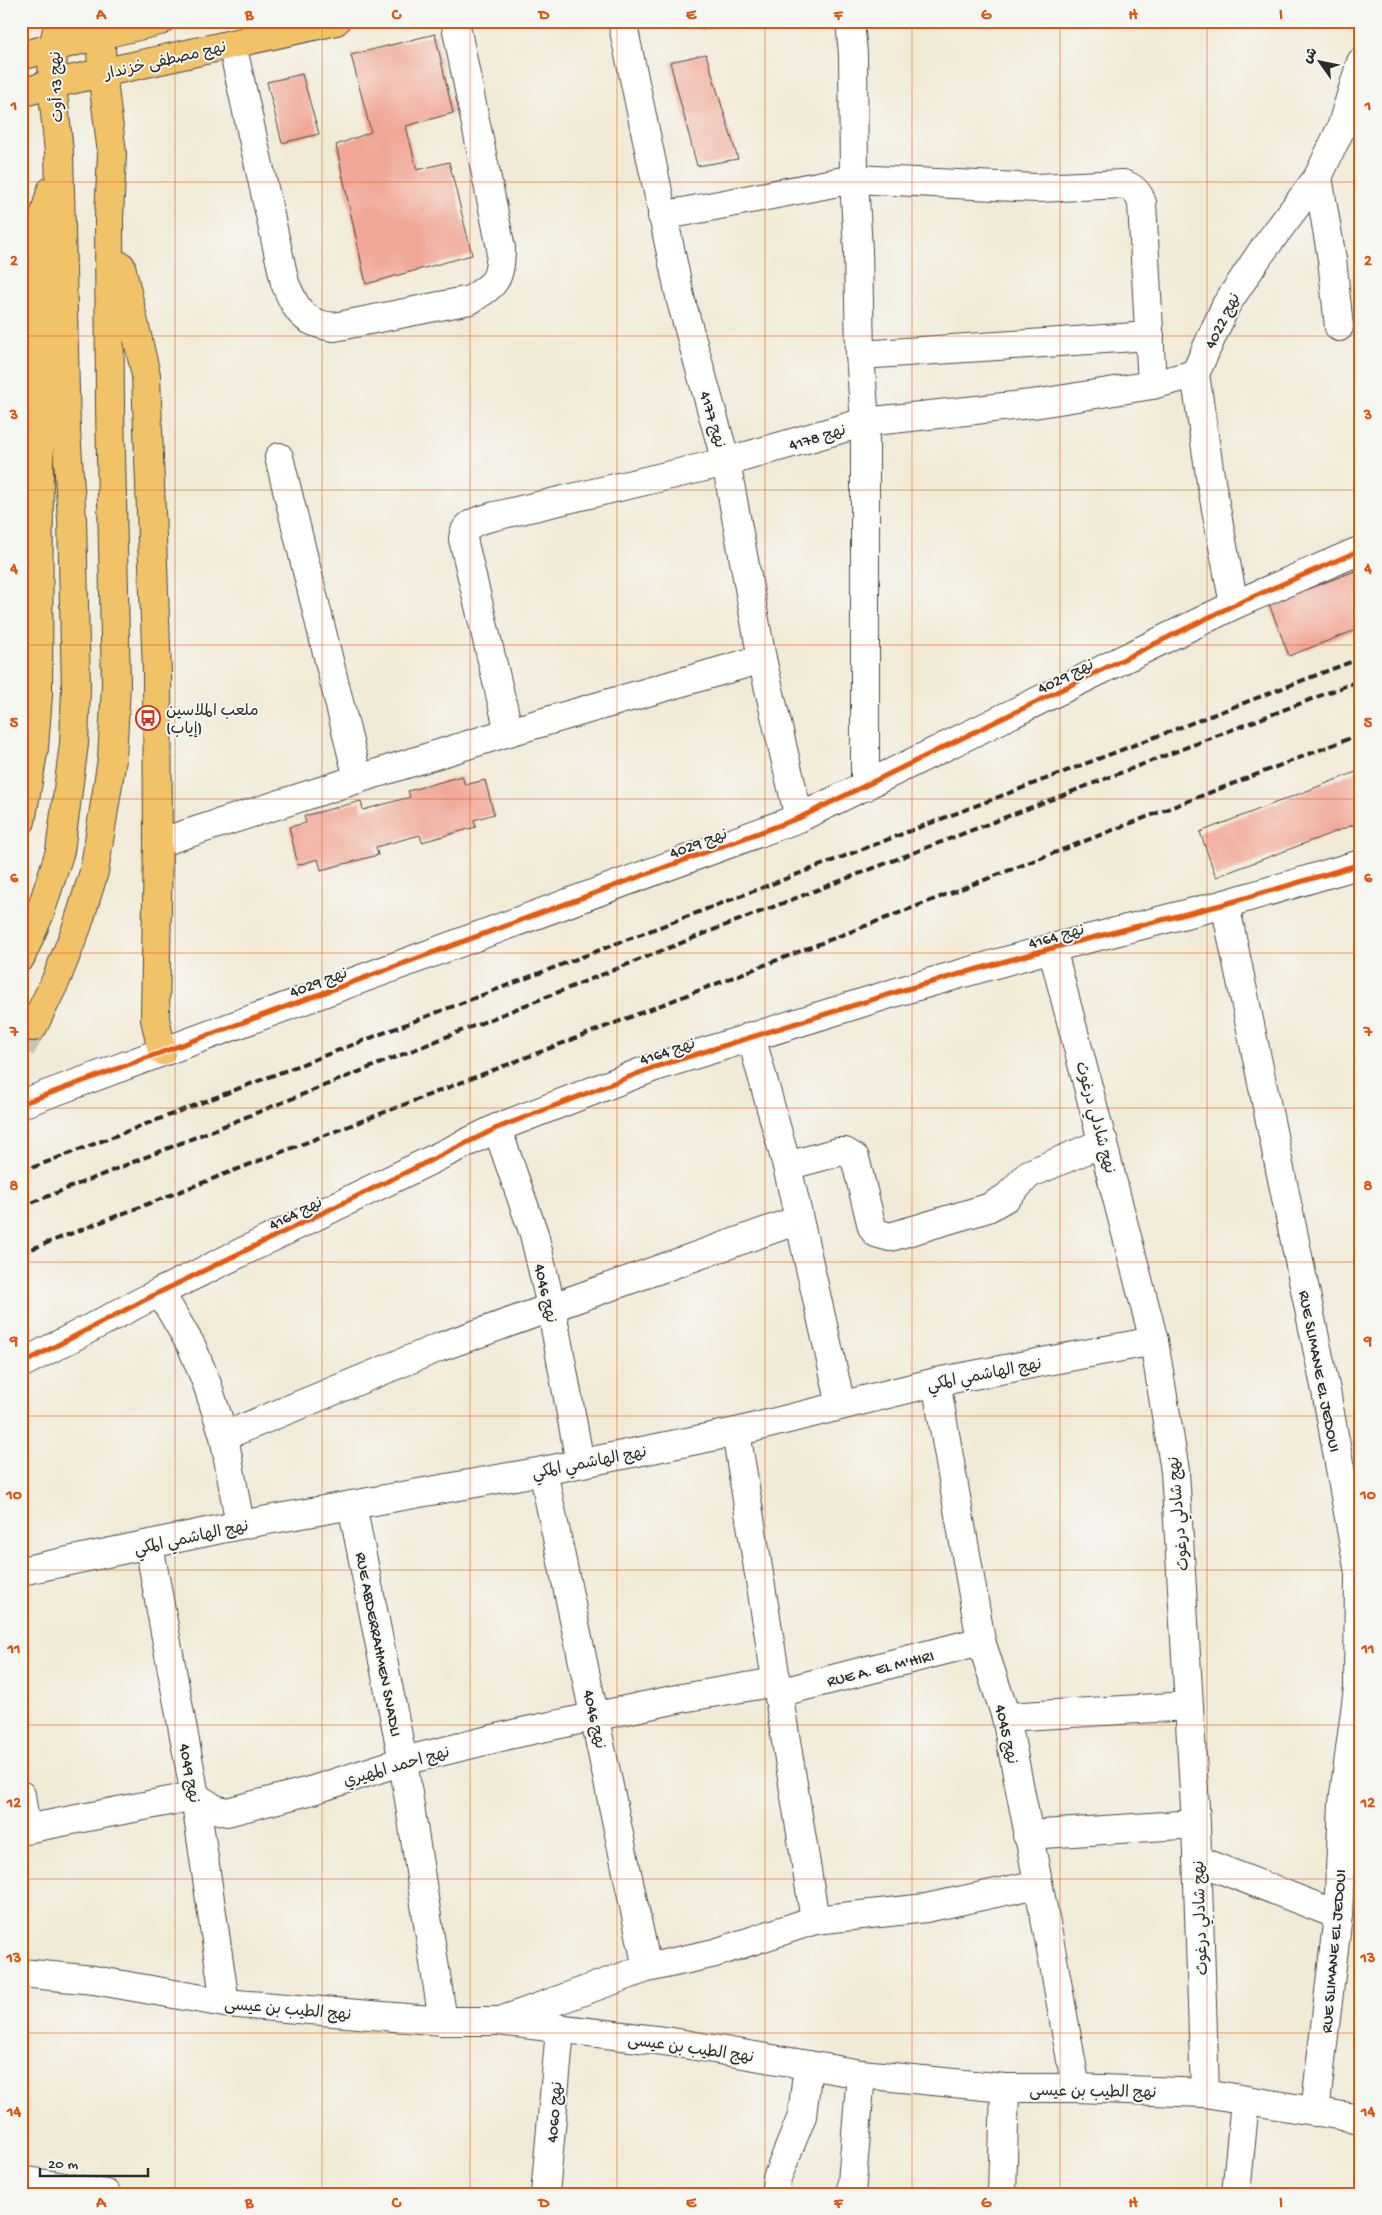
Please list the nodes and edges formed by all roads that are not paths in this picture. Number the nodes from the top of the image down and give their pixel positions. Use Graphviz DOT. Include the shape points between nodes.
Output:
graph roads {
  1 [pos="160,21"];
  2 [pos="336,21"];
  3 [pos="455,21"];
  4 [pos="622,21"];
  5 [pos="850,21"];
  6 [pos="100,28"];
  7 [pos="56,34"];
  8 [pos="232,44"];
  9 [pos="21,56"];
  10 [pos="1361,62"];
  11 [pos="102,73"];
  12 [pos="52,84"];
  13 [pos="21,93"];
  14 [pos="59,158"];
  15 [pos="1318,177"];
  16 [pos="854,179"];
  17 [pos="662,216"];
  18 [pos="109,218"];
  19 [pos="1339,327"];
  20 [pos="1150,336"];
  21 [pos="860,355"];
  22 [pos="1195,374"];
  23 [pos="1152,385"];
  24 [pos="865,422"];
  25 [pos="66,430"];
  26 [pos="30,440"];
  27 [pos="279,456"];
  28 [pos="726,462"];
  29 [pos="1361,550"];
  30 [pos="1234,606"];
  31 [pos="762,659"];
  32 [pos="509,732"];
  33 [pos="358,780"];
  34 [pos="865,786"];
  35 [pos="799,818"];
  36 [pos="21,821"];
  37 [pos="158,843"];
  38 [pos="1361,864"];
  39 [pos="1225,904"];
  40 [pos="1052,948"];
  41 [pos="21,957"];
  42 [pos="33,1027"];
  43 [pos="751,1036"];
  44 [pos="162,1051"];
  45 [pos="21,1104"];
  46 [pos="498,1128"];
  47 [pos="1104,1142"];
  48 [pos="786,1166"];
  49 [pos="798,1220"];
  50 [pos="160,1292"];
  51 [pos="551,1306"];
  52 [pos="1154,1341"];
  53 [pos="21,1364"];
  54 [pos="936,1382"];
  55 [pos="841,1405"];
  56 [pos="736,1432"];
  57 [pos="224,1436"];
  58 [pos="580,1463"];
  59 [pos="543,1471"];
  60 [pos="352,1505"];
  61 [pos="240,1525"];
  62 [pos="149,1544"];
  63 [pos="21,1571"];
  64 [pos="1360,1572"];
  65 [pos="981,1641"];
  66 [pos="777,1687"];
  67 [pos="1359,1687"];
  68 [pos="1189,1706"];
  69 [pos="596,1716"];
  70 [pos="1006,1717"];
  71 [pos="404,1761"];
  72 [pos="21,1795"];
  73 [pos="195,1796"];
  74 [pos="1196,1824"];
  75 [pos="24,1830"];
  76 [pos="1027,1835"];
  77 [pos="1196,1860"];
  78 [pos="1038,1884"];
  79 [pos="1338,1915"];
  80 [pos="815,1920"];
  81 [pos="647,1968"];
  82 [pos="21,1973"];
  83 [pos="225,2003"];
  84 [pos="443,2022"];
  85 [pos="498,2022"];
  86 [pos="560,2030"];
  87 [pos="808,2065"];
  88 [pos="861,2074"];
  89 [pos="1005,2088"];
  90 [pos="1076,2088"];
  91 [pos="1205,2093"];
  92 [pos="1245,2101"];
  93 [pos="1316,2112"];
  94 [pos="1361,2119"];
  95 [pos="21,2180"];
  96 [pos="106,2194"];
  97 [pos="545,2194"];
  98 [pos="775,2194"];
  99 [pos="851,2194"];
  100 [pos="1002,2194"];
  101 [pos="1236,2194"];
  1 -- 6 [label="main road"];
  2 -- 8 [label="main road, نهج مصطفى خزندار"];
  3 -- 8 [label="street" via="501,248 496,281 470,300 334,327 317,325 305,318 296,308 285,284"];
  4 -- 17 [label="street, نهج 4177"];
  5 -- 16 [label="street"];
  6 -- 7 [label="main road"];
  6 -- 11 [label="main road"];
  7 -- 9 [label="main road"];
  7 -- 12 [label="main road, نهج 13 أوت"];
  8 -- 11 [label="main road, نهج مصطفى خزندار"];
  10 -- 15 [label="street, نهج 4022" via="1341,128"];
  11 -- 12 [label="main road, نهج مصطفى خزندار"];
  11 -- 18 [label="main road" via="112,153"];
  12 -- 13 [label="main road, نهج مصطفى خزندار"];
  12 -- 14 [label="main road, نهج 13 أوت"];
  14 -- 25 [label="main road, نهج 13 أوت"];
  14 -- 26 [label="main road" via="40,231"];
  15 -- 19 [label="street"];
  15 -- 22 [label="street, نهج 4022" via="1226,305"];
  16 -- 17 [label="street"];
  16 -- 20 [label="street" via="1037,188 1130,186 1140,196 1142,204"];
  16 -- 21 [label="street"];
  17 -- 28 [label="street, نهج 4177" via="681,301"];
  18 -- 37 [label="main road" via="146,375 157,673"];
  18 -- 42 [label="main road" via="116,685 112,759 94,872 60,971"];
  20 -- 21 [label="street"];
  20 -- 23 [label="street"];
  21 -- 24 [label="street"];
  22 -- 23 [label="street, نهج 4178"];
  22 -- 30 [label="street"];
  23 -- 24 [label="street, نهج 4178" via="1040,403"];
  24 -- 28 [label="street, نهج 4178"];
  24 -- 34 [label="street"];
  25 -- 26 [label="street"];
  25 -- 41 [label="main road, نهج 13 أوت" via="72,519 74,744 60,851 40,913"];
  26 -- 36 [label="main road" via="38,694 34,748"];
  27 -- 33 [label="street"];
  28 -- 31 [label="street, نهج 4177"];
  28 -- 32 [label="street, نهج 4178" via="469,525 463,533 464,547"];
  29 -- 30 [label="street, نهج 4029"];
  30 -- 34 [label="street, نهج 4029"];
  31 -- 32 [label="street"];
  31 -- 35 [label="street, نهج 4177"];
  32 -- 33 [label="street"];
  33 -- 37 [label="street"];
  34 -- 35 [label="street, نهج 4029"];
  35 -- 44 [label="street, نهج 4029"];
  37 -- 44 [label="main road" via="155,1019"];
  38 -- 39 [label="street, نهج 4164"];
  39 -- 40 [label="street, نهج 4164"];
  39 -- 64 [label="street, RUE SLIMANE EL JEDOUI" via="1326,1391"];
  40 -- 43 [label="street, نهج 4164"];
  40 -- 47 [label="street, نهج شادلي درغوث"];
  43 -- 46 [label="street, نهج 4164" via="652,1068"];
  43 -- 48 [label="street"];
  44 -- 45 [label="street, نهج 4029"];
  46 -- 50 [label="street, نهج 4164"];
  46 -- 51 [label="street, نهج 4046" via="534,1234"];
  47 -- 48 [label="street" via="1029,1174 1007,1197 988,1208 890,1237 876,1233 872,1227 855,1158 851,1155 838,1152"];
  47 -- 52 [label="street, نهج شادلي درغوث"];
  48 -- 49 [label="street"];
  49 -- 51 [label="street"];
  49 -- 55 [label="street"];
  50 -- 53 [label="street, نهج 4164"];
  50 -- 57 [label="street" via="192,1347"];
  51 -- 57 [label="street" via="440,1347"];
  51 -- 58 [label="street, نهج 4046"];
  52 -- 54 [label="street, نهج الهاشمي المكي"];
  52 -- 68 [label="street, نهج شادلي درغوث" via="1175,1471"];
  54 -- 55 [label="street, نهج الهاشمي المكي"];
  54 -- 65 [label="street, نهج 4045"];
  55 -- 56 [label="street, نهج الهاشمي المكي"];
  56 -- 58 [label="street, نهج الهاشمي المكي"];
  56 -- 66 [label="street"];
  57 -- 61 [label="street"];
  58 -- 59 [label="street, نهج الهاشمي المكي"];
  59 -- 60 [label="street, نهج الهاشمي المكي"];
  59 -- 69 [label="street, نهج 4046"];
  60 -- 61 [label="street, نهج الهاشمي المكي"];
  60 -- 71 [label="street, RUE ABDERRAHMEN SNADLI"];
  61 -- 62 [label="street, نهج الهاشمي المكي"];
  62 -- 63 [label="street, نهج الهاشمي المكي"];
  62 -- 73 [label="street, نهج 4049"];
  64 -- 67 [label="street, RUE SLIMANE EL JEDOUI"];
  65 -- 66 [label="street, RUE A. EL M'HIRI"];
  65 -- 70 [label="street, نهج 4045"];
  66 -- 69 [label="street, نهج احمد المهيري"];
  66 -- 80 [label="street"];
  67 -- 79 [label="street, RUE SLIMANE EL JEDOUI" via="1343,1803"];
  68 -- 70 [label="street"];
  68 -- 74 [label="street, نهج شادلي درغوث"];
  69 -- 71 [label="street, نهج احمد المهيري"];
  69 -- 81 [label="street, نهج 4046"];
  70 -- 76 [label="street, نهج 4045"];
  71 -- 73 [label="street, نهج احمد المهيري" via="313,1790 227,1812 215,1809"];
  71 -- 84 [label="street, RUE ABDERRAHMEN SNADLI"];
  72 -- 75 [label="street"];
  73 -- 75 [label="street"];
  73 -- 83 [label="street, نهج 4049"];
  74 -- 76 [label="street"];
  74 -- 77 [label="street, نهج شادلي درغوث"];
  76 -- 78 [label="street, نهج 4045"];
  77 -- 79 [label="street"];
  77 -- 91 [label="street, نهج شادلي درغوث"];
  78 -- 80 [label="street" via="926,1908"];
  78 -- 90 [label="street, نهج 4045"];
  79 -- 93 [label="street, RUE SLIMANE EL JEDOUI"];
  80 -- 81 [label="street" via="715,1953"];
  81 -- 85 [label="street"];
  82 -- 83 [label="street, نهج الطيب بن عيسى" via="94,1980"];
  83 -- 84 [label="street, نهج الطيب بن عيسى"];
  84 -- 85 [label="street, نهج الطيب بن عيسى"];
  85 -- 86 [label="street, نهج الطيب بن عيسى"];
  86 -- 87 [label="street, نهج الطيب بن عيسى" via="672,2042"];
  86 -- 97 [label="street, نهج 4060"];
  87 -- 88 [label="street, نهج الطيب بن عيسى"];
  87 -- 98 [label="street" via="802,2116 777,2178"];
  88 -- 89 [label="street, نهج الطيب بن عيسى"];
  88 -- 99 [label="street"];
  89 -- 90 [label="street, نهج الطيب بن عيسى"];
  89 -- 100 [label="street"];
  90 -- 91 [label="street, نهج الطيب بن عيسى"];
  91 -- 92 [label="street, نهج الطيب بن عيسى"];
  92 -- 93 [label="street, نهج الطيب بن عيسى"];
  92 -- 101 [label="street"];
  93 -- 94 [label="street, نهج الطيب بن عيسى"];
  95 -- 96 [label="street"];
}
